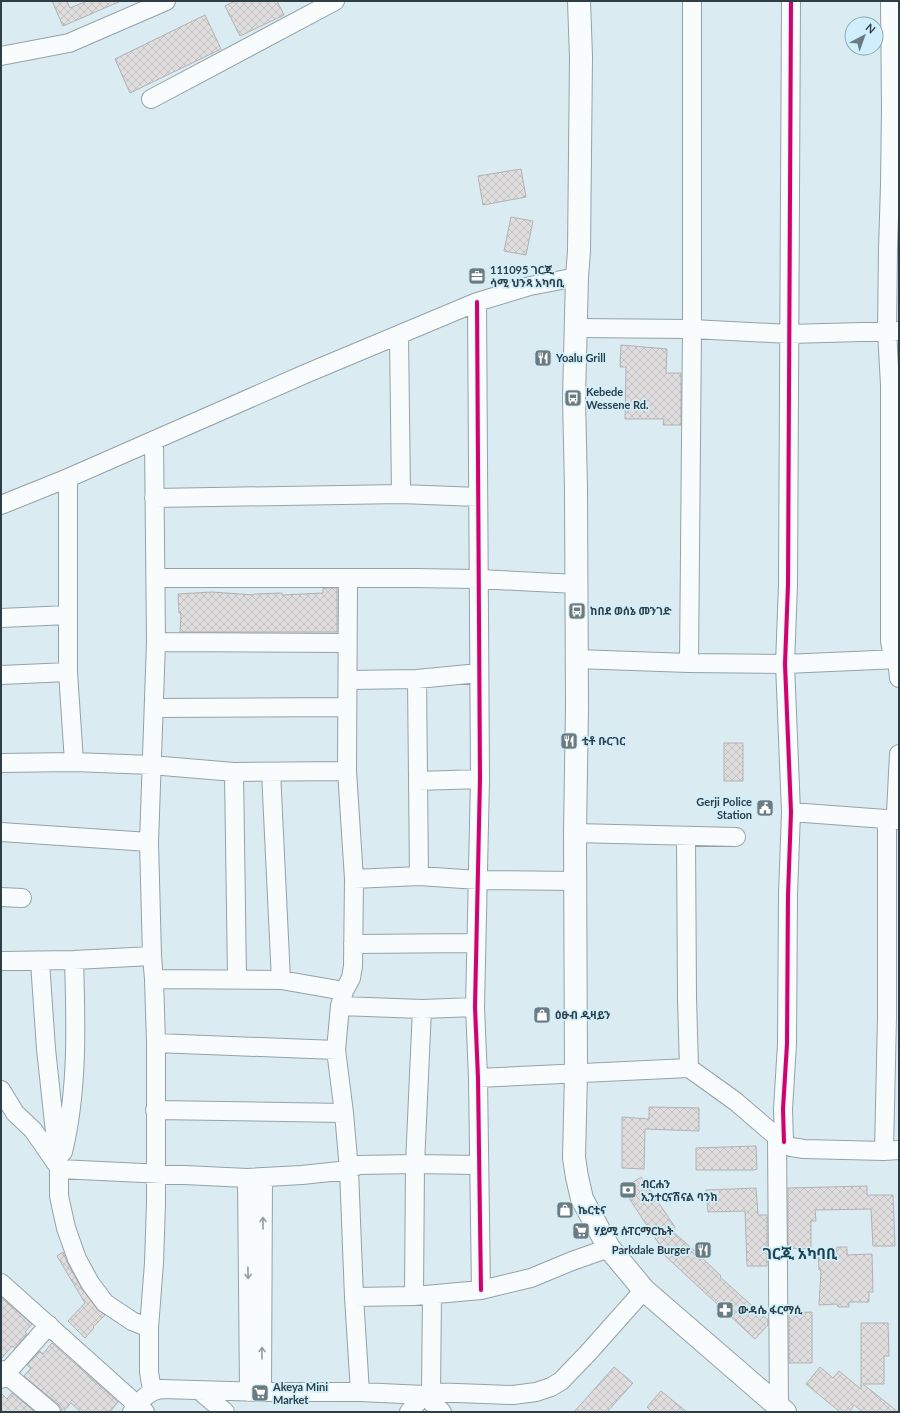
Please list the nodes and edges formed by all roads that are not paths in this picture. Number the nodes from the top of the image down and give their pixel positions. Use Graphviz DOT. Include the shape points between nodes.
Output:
graph roads {
  1 [pos="166,1"];
  2 [pos="335,1"];
  3 [pos="579,1"];
  4 [pos="692,1"];
  5 [pos="791,1"];
  6 [pos="890,1"];
  7 [pos="1,56"];
  8 [pos="151,100"];
  9 [pos="577,278"];
  10 [pos="477,302"];
  11 [pos="577,328"];
  12 [pos="692,329"];
  13 [pos="893,331"];
  14 [pos="789,334"];
  15 [pos="399,335"];
  16 [pos="154,440"];
  17 [pos="68,478"];
  18 [pos="401,494"];
  19 [pos="478,497"];
  20 [pos="154,498"];
  21 [pos="1,505"];
  22 [pos="156,578"];
  23 [pos="348,578"];
  24 [pos="478,579"];
  25 [pos="576,584"];
  26 [pos="68,614"];
  27 [pos="1,618"];
  28 [pos="156,642"];
  29 [pos="347,643"];
  30 [pos="576,659"];
  31 [pos="898,659"];
  32 [pos="689,663"];
  33 [pos="785,664"];
  34 [pos="68,672"];
  35 [pos="479,673"];
  36 [pos="1,675"];
  37 [pos="899,678"];
  38 [pos="417,679"];
  39 [pos="348,680"];
  40 [pos="347,707"];
  41 [pos="155,708"];
  42 [pos="899,754"];
  43 [pos="74,762"];
  44 [pos="1,763"];
  45 [pos="151,765"];
  46 [pos="347,771"];
  47 [pos="234,772"];
  48 [pos="271,772"];
  49 [pos="480,779"];
  50 [pos="418,781"];
  51 [pos="791,812"];
  52 [pos="895,820"];
  53 [pos="1,832"];
  54 [pos="575,833"];
  55 [pos="686,837"];
  56 [pos="736,837"];
  57 [pos="149,842"];
  58 [pos="419,876"];
  59 [pos="354,878"];
  60 [pos="478,880"];
  61 [pos="576,882"];
  62 [pos="1,897"];
  63 [pos="22,898"];
  64 [pos="476,943"];
  65 [pos="353,944"];
  66 [pos="152,956"];
  67 [pos="74,960"];
  68 [pos="1,961"];
  69 [pos="40,962"];
  70 [pos="154,979"];
  71 [pos="237,979"];
  72 [pos="281,980"];
  73 [pos="342,998"];
  74 [pos="475,1007"];
  75 [pos="422,1009"];
  76 [pos="156,1043"];
  77 [pos="336,1050"];
  78 [pos="689,1068"];
  79 [pos="576,1073"];
  80 [pos="478,1078"];
  81 [pos="1,1090"];
  82 [pos="155,1110"];
  83 [pos="344,1112"];
  84 [pos="781,1140"];
  85 [pos="891,1151"];
  86 [pos="414,1164"];
  87 [pos="478,1165"];
  88 [pos="60,1169"];
  89 [pos="349,1170"];
  90 [pos="155,1173"];
  91 [pos="255,1178"];
  92 [pos="608,1248"];
  93 [pos="1,1283"];
  94 [pos="481,1290"];
  95 [pos="644,1290"];
  96 [pos="432,1295"];
  97 [pos="414,1296"];
  98 [pos="354,1297"];
  99 [pos="49,1325"];
  100 [pos="149,1328"];
  101 [pos="3,1374"];
  102 [pos="152,1390"];
  103 [pos="200,1391"];
  104 [pos="256,1392"];
  105 [pos="360,1392"];
  106 [pos="428,1394"];
  107 [pos="138,1410"];
  108 [pos="782,1410"];
  109 [pos="51,1412"];
  110 [pos="225,1412"];
  111 [pos="409,1412"];
  112 [pos="442,1412"];
  1 -- 7 [label="street" via="69,43"];
  2 -- 8 [label="street"];
  3 -- 9 [label="main road" via="580,166"];
  4 -- 12 [label="street"];
  5 -- 14 [label="street"];
  6 -- 13 [label="street" via="888,249"];
  9 -- 10 [label="street" via="530,286"];
  9 -- 11 [label="main road"];
  10 -- 15 [label="street"];
  10 -- 19 [label="street"];
  11 -- 12 [label="street"];
  11 -- 25 [label="main road" via="574,398"];
  12 -- 14 [label="street"];
  12 -- 32 [label="street"];
  13 -- 14 [label="street"];
  13 -- 31 [label="street" via="890,385 890,641 892,652"];
  14 -- 33 [label="street" via="788,585"];
  15 -- 16 [label="street"];
  15 -- 18 [label="street"];
  16 -- 17 [label="street"];
  16 -- 20 [label="street"];
  17 -- 21 [label="street"];
  17 -- 26 [label="street"];
  18 -- 19 [label="street"];
  18 -- 20 [label="street"];
  19 -- 24 [label="street"];
  20 -- 22 [label="street"];
  22 -- 23 [label="street"];
  22 -- 28 [label="street"];
  23 -- 24 [label="street"];
  23 -- 29 [label="street"];
  24 -- 25 [label="street"];
  24 -- 35 [label="street"];
  25 -- 30 [label="main road"];
  26 -- 27 [label="street"];
  26 -- 34 [label="street"];
  28 -- 29 [label="street"];
  28 -- 41 [label="street"];
  29 -- 39 [label="street"];
  30 -- 32 [label="street"];
  30 -- 54 [label="main road"];
  31 -- 33 [label="street"];
  31 -- 37 [label="street"];
  32 -- 33 [label="street"];
  33 -- 51 [label="street"];
  34 -- 36 [label="street"];
  34 -- 43 [label="street"];
  35 -- 38 [label="street"];
  35 -- 49 [label="street"];
  38 -- 39 [label="street"];
  38 -- 50 [label="street"];
  39 -- 40 [label="street"];
  40 -- 41 [label="street"];
  40 -- 46 [label="street"];
  41 -- 45 [label="street"];
  42 -- 52 [label="street"];
  43 -- 44 [label="street"];
  43 -- 45 [label="street"];
  45 -- 47 [label="street"];
  45 -- 57 [label="street"];
  46 -- 48 [label="street"];
  46 -- 59 [label="street"];
  47 -- 48 [label="street"];
  47 -- 71 [label="street"];
  48 -- 72 [label="street"];
  49 -- 50 [label="street"];
  49 -- 60 [label="street"];
  50 -- 58 [label="street"];
  51 -- 52 [label="street"];
  51 -- 84 [label="street" via="787,1044"];
  52 -- 85 [label="street" via="887,827 887,1018"];
  53 -- 57 [label="street"];
  54 -- 55 [label="street"];
  54 -- 61 [label="main road"];
  55 -- 56 [label="street"];
  55 -- 78 [label="street"];
  57 -- 66 [label="street"];
  58 -- 59 [label="street"];
  58 -- 60 [label="street"];
  59 -- 65 [label="street"];
  60 -- 61 [label="street"];
  60 -- 64 [label="street"];
  61 -- 79 [label="main road"];
  62 -- 63 [label="street"];
  64 -- 65 [label="street"];
  64 -- 74 [label="street"];
  65 -- 73 [label="street" via="351,978"];
  66 -- 67 [label="street"];
  66 -- 70 [label="street"];
  67 -- 69 [label="street"];
  67 -- 88 [label="street" via="74,1068 71,1110"];
  68 -- 69 [label="street"];
  69 -- 88 [label="street" via="46,1049"];
  70 -- 71 [label="street"];
  70 -- 76 [label="street"];
  71 -- 72 [label="street"];
  72 -- 73 [label="street"];
  73 -- 75 [label="street"];
  73 -- 77 [label="street"];
  74 -- 75 [label="street"];
  74 -- 80 [label="street"];
  75 -- 86 [label="street"];
  76 -- 77 [label="street"];
  76 -- 82 [label="street"];
  77 -- 83 [label="street"];
  78 -- 79 [label="street"];
  78 -- 84 [label="street" via="735,1101"];
  79 -- 80 [label="street"];
  79 -- 92 [label="main road" via="574,1158 577,1177 582,1199"];
  80 -- 87 [label="street"];
  81 -- 88 [label="street"];
  82 -- 83 [label="street"];
  82 -- 90 [label="street"];
  83 -- 89 [label="street"];
  84 -- 85 [label="street" via="792,1147 804,1149"];
  84 -- 108 [label="street"];
  86 -- 87 [label="street"];
  86 -- 89 [label="street" via="358,1165"];
  86 -- 97 [label="street"];
  87 -- 94 [label="street"];
  88 -- 90 [label="street"];
  88 -- 100 [label="street" via="59,1196 66,1228 77,1259 90,1283 105,1303 116,1312"];
  89 -- 91 [label="street"];
  89 -- 98 [label="street"];
  90 -- 91 [label="street"];
  90 -- 100 [label="street" via="154,1256"];
  91 -- 104 [label="street"];
  92 -- 94 [label="street" via="531,1278"];
  92 -- 95 [label="main road"];
  93 -- 99 [label="street"];
  94 -- 96 [label="street"];
  95 -- 106 [label="street" via="588,1354 551,1387 513,1395"];
  95 -- 108 [label="main road"];
  96 -- 97 [label="street"];
  96 -- 106 [label="street"];
  97 -- 98 [label="street"];
  98 -- 105 [label="street"];
  99 -- 101 [label="street"];
  99 -- 107 [label="street"];
  100 -- 102 [label="street" via="149,1372"];
  101 -- 109 [label="street"];
  102 -- 103 [label="street" via="171,1388"];
  102 -- 107 [label="street" via="146,1395"];
  103 -- 104 [label="street"];
  103 -- 110 [label="street"];
  104 -- 105 [label="street"];
  105 -- 106 [label="street"];
  106 -- 111 [label="street"];
  106 -- 112 [label="street"];
}
